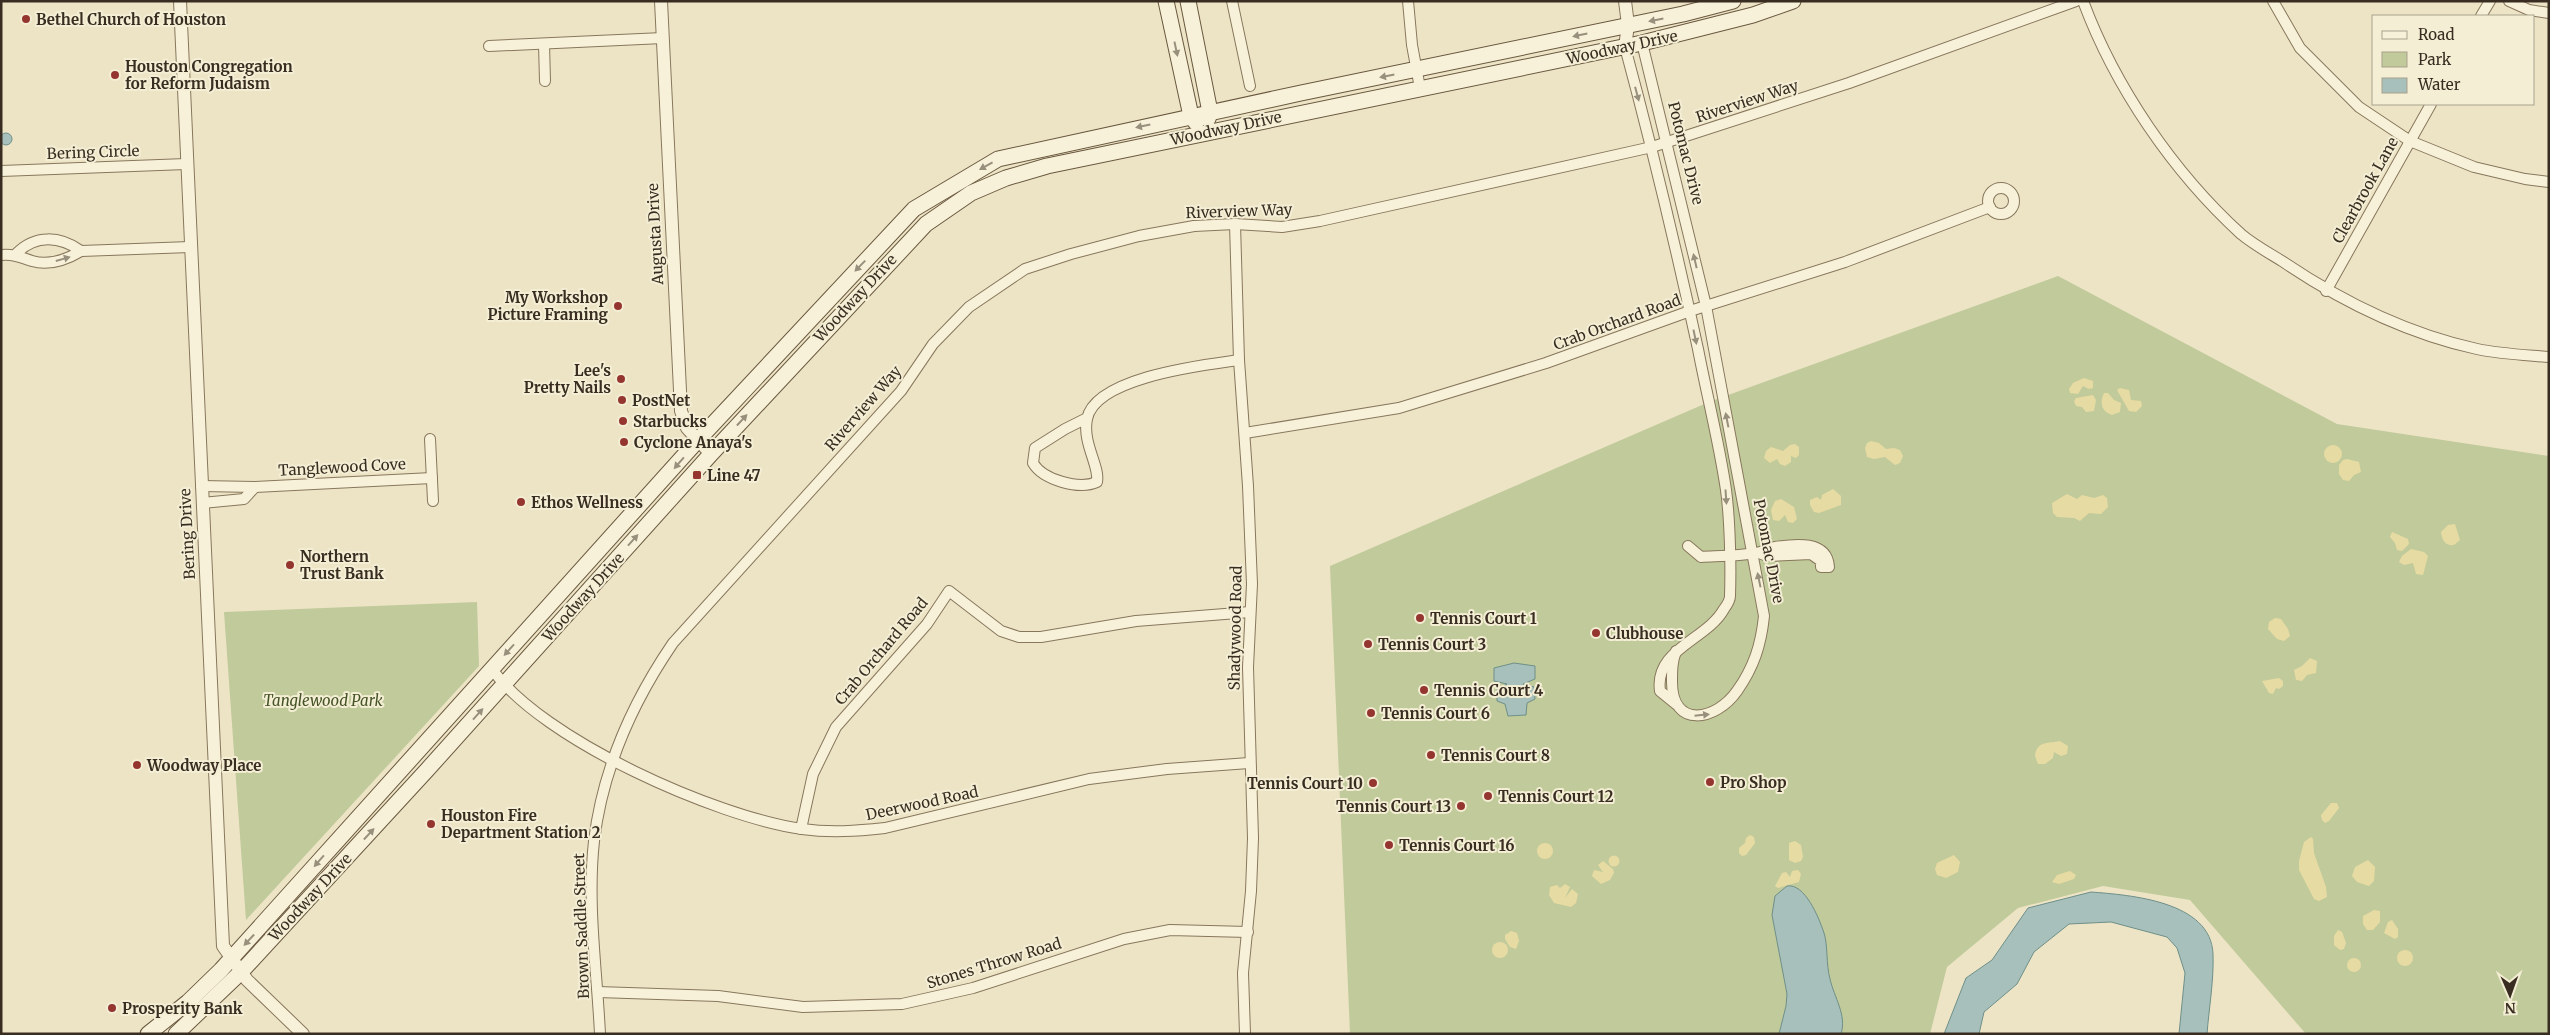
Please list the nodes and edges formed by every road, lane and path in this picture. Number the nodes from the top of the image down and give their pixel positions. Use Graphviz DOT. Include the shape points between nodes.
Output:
graph roads {
  1 [pos="180,1"];
  2 [pos="661,1"];
  3 [pos="1166,1"];
  4 [pos="1188,1"];
  5 [pos="1232,1"];
  6 [pos="1408,1"];
  7 [pos="1625,1"];
  8 [pos="1734,1"];
  9 [pos="1793,1"];
  10 [pos="2076,1"];
  11 [pos="2083,1"];
  12 [pos="2273,1"];
  13 [pos="2490,1"];
  14 [pos="2509,1"];
  15 [pos="2549,13"];
  16 [pos="2482,15"];
  17 [pos="1628,25"];
  18 [pos="663,38"];
  19 [pos="1642,43"];
  20 [pos="544,44"];
  21 [pos="489,46"];
  22 [pos="1625,47"];
  23 [pos="1416,70"];
  24 [pos="545,81"];
  25 [pos="1250,86"];
  26 [pos="1420,88"];
  27 [pos="2430,105"];
  28 [pos="1210,112"];
  29 [pos="1191,116"];
  30 [pos="1202,132"];
  31 [pos="2410,140"];
  32 [pos="1667,142"];
  33 [pos="1652,147"];
  34 [pos="1044,148"];
  35 [pos="186,164"];
  36 [pos="1047,166"];
  37 [pos="1,171"];
  38 [pos="2549,182"];
  39 [pos="1990,207"];
  40 [pos="1235,224"];
  41 [pos="190,247"];
  42 [pos="81,251"];
  43 [pos="16,254"];
  44 [pos="1,255"];
  45 [pos="2326,291"];
  46 [pos="1706,306"];
  47 [pos="1690,311"];
  48 [pos="807,322"];
  49 [pos="820,335"];
  50 [pos="2549,357"];
  51 [pos="1238,360"];
  52 [pos="1087,418"];
  53 [pos="1244,432"];
  54 [pos="430,439"];
  55 [pos="698,440"];
  56 [pos="711,454"];
  57 [pos="432,478"];
  58 [pos="201,486"];
  59 [pos="255,487"];
  60 [pos="433,501"];
  61 [pos="202,503"];
  62 [pos="1688,546"];
  63 [pos="600,551"];
  64 [pos="1756,553"];
  65 [pos="1729,556"];
  66 [pos="613,563"];
  67 [pos="1250,612"];
  68 [pos="492,669"];
  69 [pos="504,686"];
  70 [pos="412,757"];
  71 [pos="612,760"];
  72 [pos="1250,763"];
  73 [pos="427,770"];
  74 [pos="381,791"];
  75 [pos="396,804"];
  76 [pos="802,829"];
  77 [pos="1248,932"];
  78 [pos="231,959"];
  79 [pos="241,972"];
  80 [pos="598,992"];
  81 [pos="148,1034"];
  82 [pos="176,1034"];
  83 [pos="303,1034"];
  84 [pos="600,1034"];
  85 [pos="1246,1034"];
  1 -- 35 [label="street, Bering Drive"];
  2 -- 18 [label="street, Augusta Drive"];
  3 -- 29 [label="main road, one-way"];
  4 -- 28 [label="main road"];
  5 -- 25 [label="street"];
  6 -- 23 [label="street"];
  7 -- 17 [label="street, Potomac Drive"];
  8 -- 17 [label="main road, Woodway Drive, one-way"];
  9 -- 19 [label="main road, Woodway Drive" via="1754,15"];
  10 -- 32 [label="street, Riverview Way" via="1849,83"];
  11 -- 45 [label="street" via="2120,83 2178,166 2242,234"];
  12 -- 31 [label="street" via="2300,48 2359,107"];
  13 -- 16 [label="street"];
  14 -- 15 [label="street" via="2529,10"];
  17 -- 19 [label="street, Potomac Drive"];
  17 -- 22 [label="street, Potomac Drive"];
  17 -- 23 [label="main road, Woodway Drive, one-way"];
  18 -- 20 [label="street"];
  18 -- 55 [label="street, Augusta Drive" via="681,411 687,428"];
  19 -- 22 [label="main road, Woodway Drive"];
  19 -- 32 [label="street, Potomac Drive"];
  20 -- 21 [label="street"];
  20 -- 24 [label="street"];
  22 -- 26 [label="main road, Woodway Drive"];
  22 -- 33 [label="street, Potomac Drive, one-way"];
  23 -- 26 [label="street"];
  23 -- 28 [label="main road, Woodway Drive, one-way"];
  26 -- 30 [label="main road, Woodway Drive"];
  27 -- 31 [label="street, Clearbrook Lane"];
  28 -- 29 [label="main road, Woodway Drive"];
  28 -- 30 [label="main road"];
  29 -- 30 [label="main road"];
  29 -- 34 [label="main road, Woodway Drive, one-way"];
  30 -- 36 [label="main road, Woodway Drive"];
  31 -- 38 [label="street" via="2474,167"];
  31 -- 45 [label="street, Clearbrook Lane"];
  32 -- 33 [label="street, Riverview Way"];
  46 -- 32 [label="street, Potomac Drive, one-way"];
  33 -- 40 [label="street, Riverview Way" via="1320,221 1282,227"];
  33 -- 47 [label="street, Potomac Drive"];
  34 -- 36 [label="main road"];
  34 -- 48 [label="main road, Woodway Drive, one-way" via="998,159 914,209"];
  35 -- 37 [label="street, Bering Circle"];
  35 -- 41 [label="street, Bering Drive"];
  36 -- 49 [label="main road, Woodway Drive" via="1006,178 971,194 926,224"];
  39 -- 46 [label="street, Crab Orchard Road" via="1878,251"];
  40 -- 51 [label="street, Shadywood Road"];
  40 -- 71 [label="street, Riverview Way" via="1194,226 1139,236 1070,254 1024,269 968,307 933,344 895,398 673,643 629,716"];
  41 -- 42 [label="street"];
  41 -- 58 [label="street, Bering Drive"];
  43 -- 42 [label="street, one-way" via="34,262 59,262"];
  42 -- 43 [label="street" via="64,241 41,239 23,246"];
  43 -- 44 [label="street"];
  45 -- 50 [label="street" via="2405,327 2478,350"];
  46 -- 47 [label="street, Crab Orchard Road"];
  64 -- 46 [label="street, Potomac Drive, one-way"];
  47 -- 53 [label="street, Crab Orchard Road" via="1546,363 1399,408"];
  47 -- 65 [label="street, Potomac Drive, one-way" via="1726,492"];
  48 -- 49 [label="main road"];
  48 -- 55 [label="main road, Woodway Drive"];
  56 -- 49 [label="main road, Woodway Drive, one-way"];
  51 -- 52 [label="street" via="1182,368 1144,378 1113,390 1092,406"];
  51 -- 53 [label="street, Shadywood Road"];
  52 -- 52 [label="street" via="1035,448 1032,463 1041,474 1089,486 1097,482 1098,475 1088,448"];
  53 -- 67 [label="street, Shadywood Road" via="1252,584"];
  54 -- 57 [label="street"];
  55 -- 56 [label="street, Augusta Drive"];
  55 -- 63 [label="main road, Woodway Drive, one-way"];
  66 -- 56 [label="main road, Woodway Drive, one-way"];
  57 -- 59 [label="street, Tanglewood Cove"];
  57 -- 60 [label="street"];
  58 -- 59 [label="street, Tanglewood Cove"];
  58 -- 61 [label="street, Bering Drive"];
  59 -- 61 [label="street" via="244,499"];
  61 -- 78 [label="street, Bering Drive" via="223,946"];
  62 -- 65 [label="street" via="1701,557"];
  63 -- 66 [label="main road"];
  63 -- 68 [label="main road, Woodway Drive, one-way"];
  64 -- 64 [label="street" via="1767,556 1811,554 1821,561 1821,567 1829,566 1826,553 1821,548 1810,546 1773,548"];
  64 -- 65 [label="street"];
  65 -- 64 [label="street, Potomac Drive, one-way" via="1730,599 1720,617 1676,651 1672,662 1672,691 1676,704 1692,716 1717,711 1736,693 1761,645 1764,616"];
  66 -- 69 [label="main road, Woodway Drive"];
  67 -- 72 [label="street, Shadywood Road"];
  67 -- 76 [label="street, Crab Orchard Road" via="1019,637 1000,631 949,591 927,624 836,727 813,774"];
  68 -- 69 [label="street, Deerwood Road"];
  68 -- 70 [label="main road, Woodway Drive"];
  69 -- 71 [label="street, Deerwood Road" via="556,728"];
  73 -- 69 [label="main road, Woodway Drive, one-way"];
  70 -- 73 [label="main road"];
  70 -- 74 [label="main road, Woodway Drive"];
  71 -- 76 [label="street, Deerwood Road" via="700,800 750,817"];
  71 -- 80 [label="street, Brown Saddle Street" via="594,842 593,922"];
  72 -- 76 [label="street, Deerwood Road" via="1089,779 885,828 853,832"];
  72 -- 77 [label="street, Shadywood Road" via="1253,838"];
  73 -- 75 [label="main road, Woodway Drive"];
  74 -- 75 [label="main road"];
  74 -- 78 [label="main road, Woodway Drive, one-way"];
  79 -- 75 [label="main road, Woodway Drive, one-way"];
  77 -- 80 [label="street, Stones Throw Road" via="1170,930 1124,939 973,988 902,1004 803,1007 718,996"];
  77 -- 85 [label="street, Shadywood Road" via="1243,973"];
  78 -- 79 [label="street, Bering Drive"];
  78 -- 81 [label="main road, Woodway Drive" via="188,1002"];
  79 -- 82 [label="main road, Woodway Drive"];
  79 -- 83 [label="street, Bering Drive"];
  80 -- 84 [label="street, Brown Saddle Street"];
}
